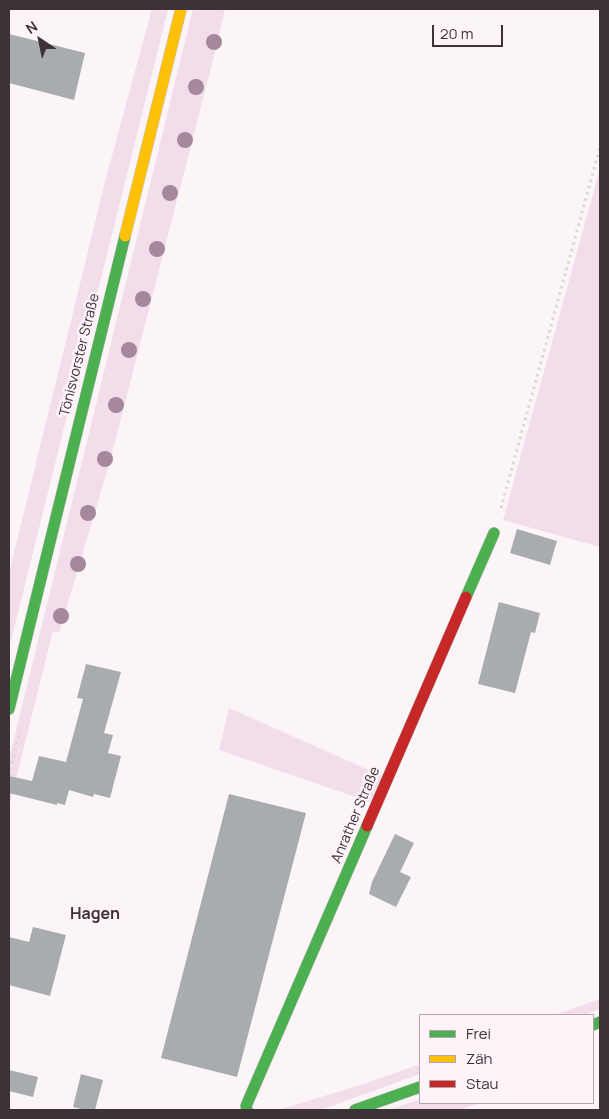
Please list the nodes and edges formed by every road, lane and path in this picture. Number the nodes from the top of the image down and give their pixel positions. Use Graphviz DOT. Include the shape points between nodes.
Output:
graph roads {
  1 [pos="181,9"];
  2 [pos="600,147"];
  3 [pos="494,532"];
  4 [pos="9,709"];
  5 [pos="419,1087"];
  6 [pos="247,1110"];
  7 [pos="355,1110"];
  1 -- 4 [label="main road, Tönisvorster Straße"];
  2 -- 3 [label="path"];
  3 -- 6 [label="main road, Anrather Straße"];
  5 -- 7 [label="main road"];
}
